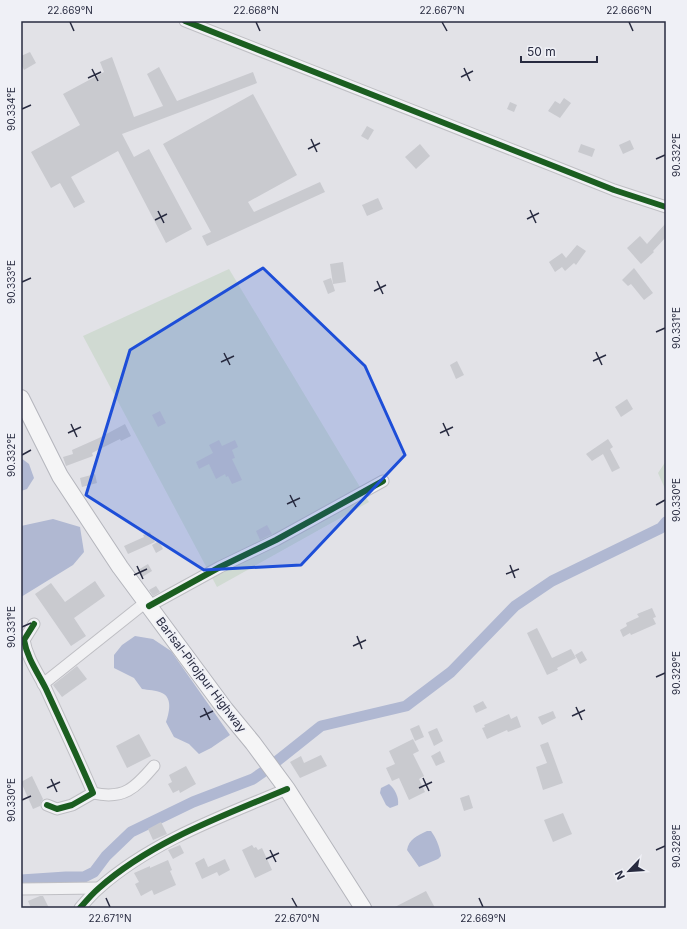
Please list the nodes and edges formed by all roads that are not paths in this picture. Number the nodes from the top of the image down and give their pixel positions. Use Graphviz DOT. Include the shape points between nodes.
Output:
graph roads {
  1 [pos="185,21"];
  2 [pos="666,207"];
  3 [pos="21,398"];
  4 [pos="383,481"];
  5 [pos="147,604"];
  6 [pos="34,624"];
  7 [pos="44,684"];
  8 [pos="154,766"];
  9 [pos="287,789"];
  10 [pos="93,792"];
  11 [pos="47,805"];
  12 [pos="99,888"];
  13 [pos="21,889"];
  14 [pos="80,908"];
  15 [pos="363,908"];
  1 -- 2 [label="street" via="614,190"];
  3 -- 5 [label="highway, Barisal-Pirojpur Highway" via="60,476"];
  4 -- 5 [label="street" via="276,540"];
  5 -- 7 [label="street"];
  5 -- 9 [label="highway, Barisal-Pirojpur Highway"];
  6 -- 7 [label="street" via="24,640 26,651"];
  7 -- 10 [label="street"];
  8 -- 10 [label="street" via="140,782 126,792 105,795"];
  9 -- 12 [label="street" via="183,834 145,855"];
  9 -- 15 [label="highway, Barisal-Pirojpur Highway"];
  10 -- 11 [label="street" via="72,805 57,809"];
  12 -- 13 [label="street"];
  12 -- 14 [label="street"];
}
